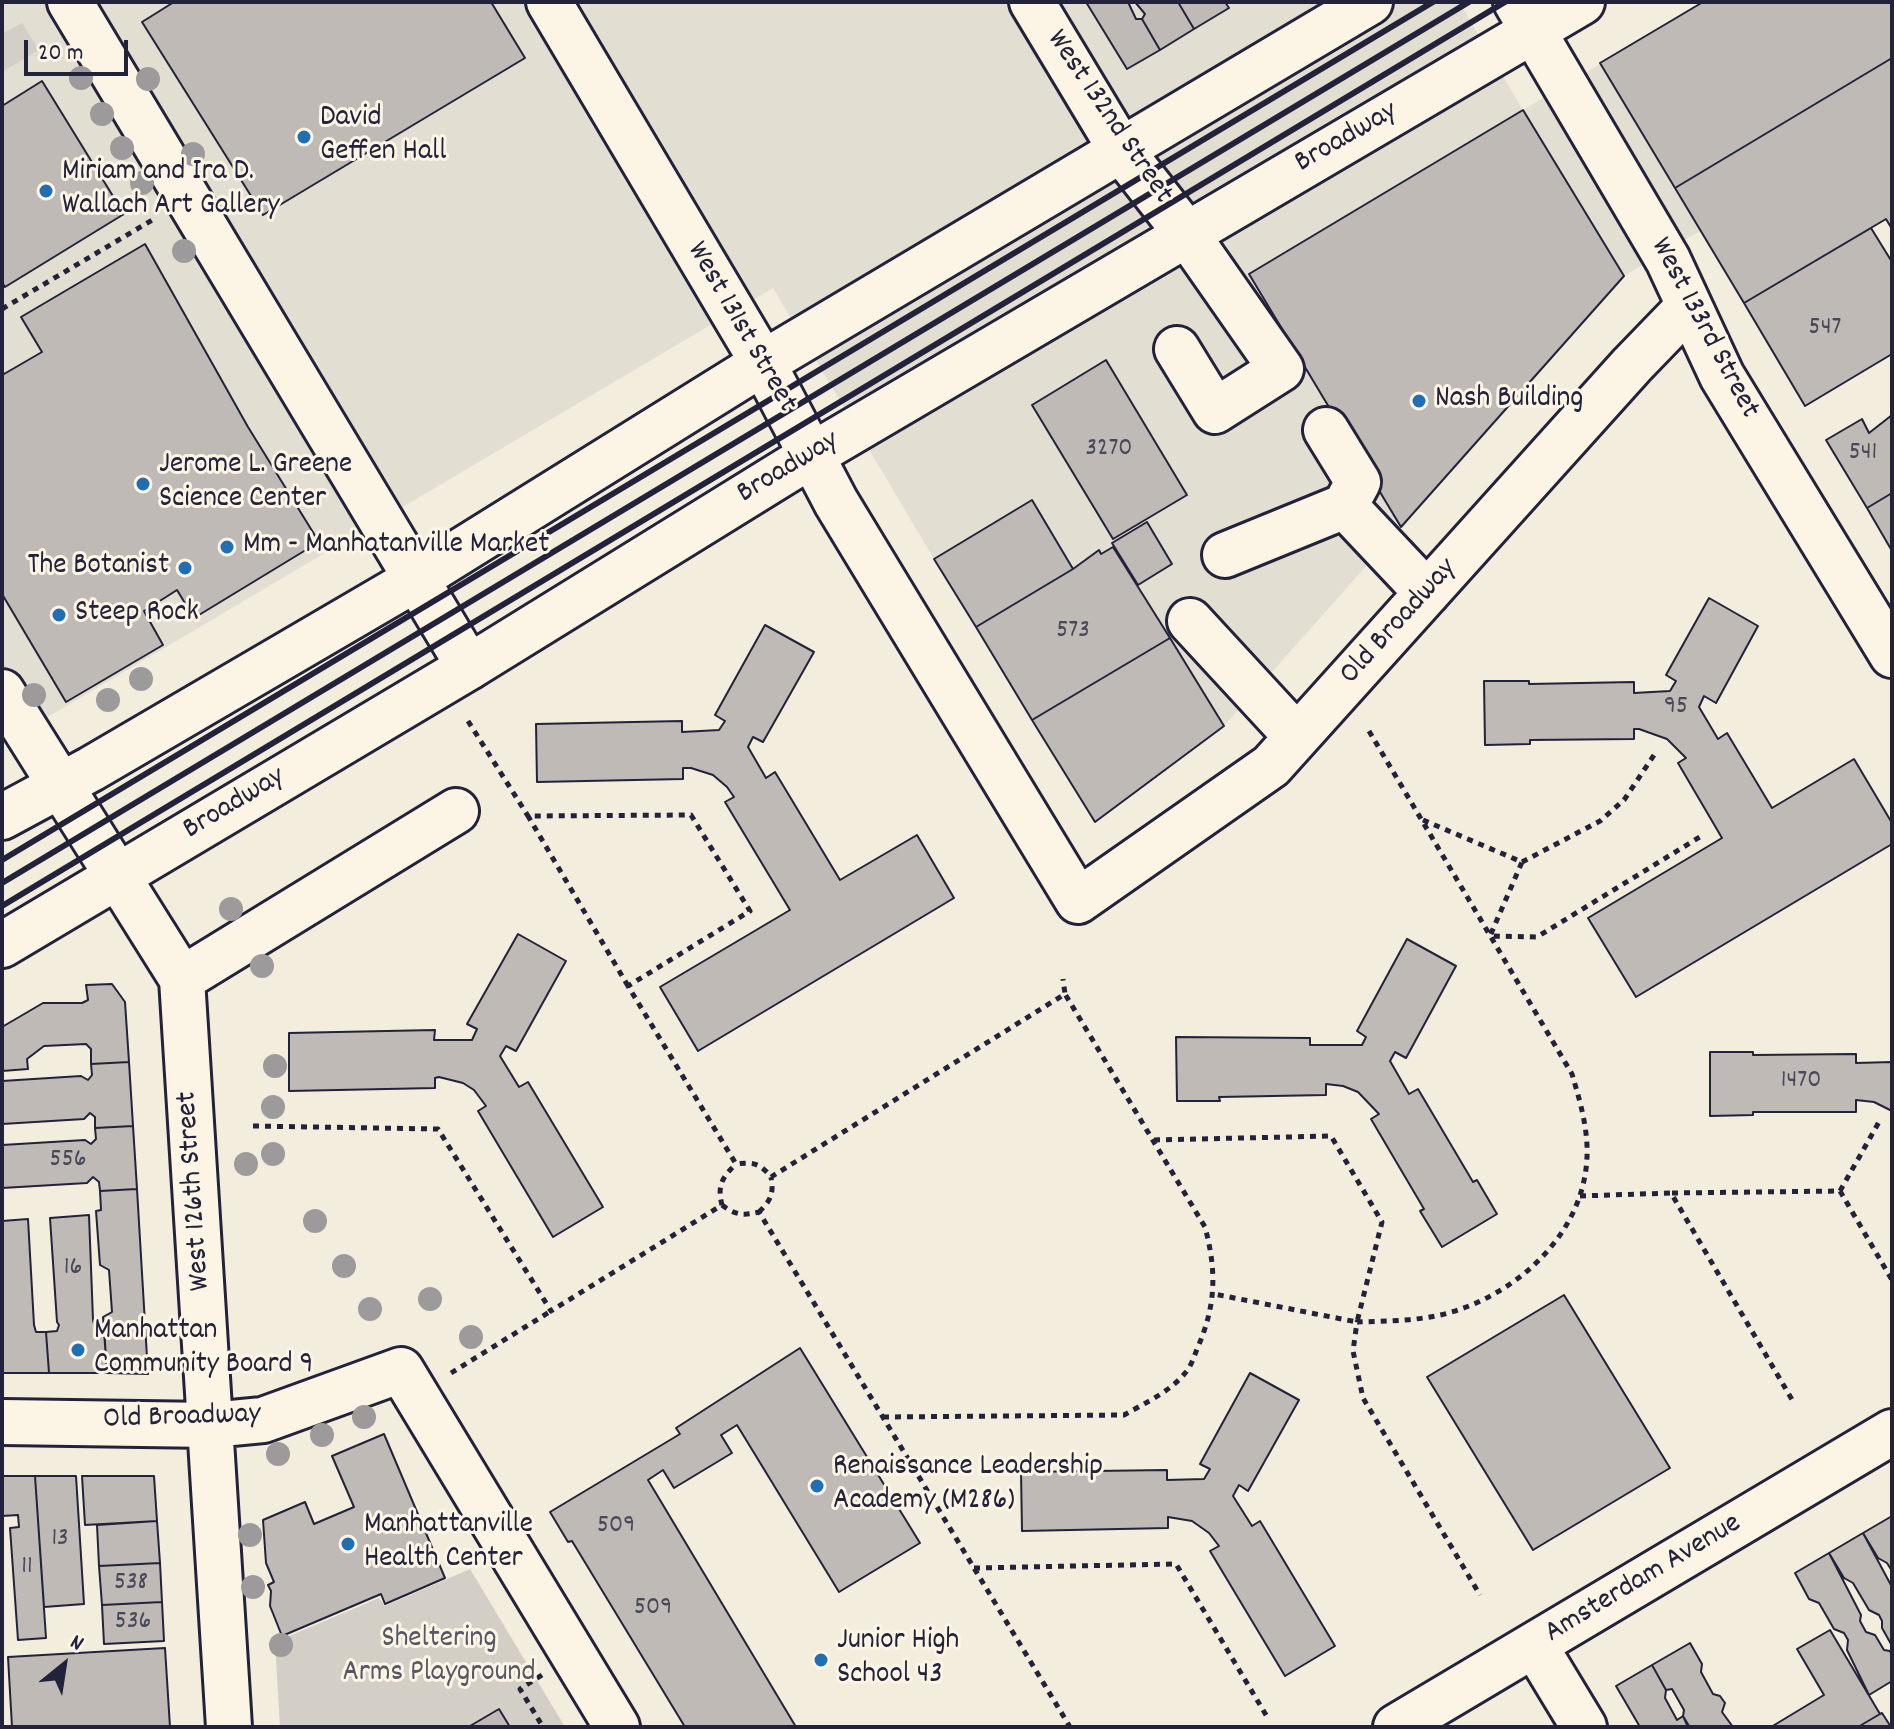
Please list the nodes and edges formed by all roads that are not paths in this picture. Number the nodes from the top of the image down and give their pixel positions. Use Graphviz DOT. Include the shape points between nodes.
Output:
graph roads {
  1 [pos="70,2"];
  2 [pos="549,2"];
  3 [pos="1032,2"];
  4 [pos="1370,2"];
  5 [pos="1582,2"];
  6 [pos="1525,17"];
  7 [pos="1121,150"];
  8 [pos="1186,233"];
  9 [pos="1689,306"];
  10 [pos="1177,349"];
  11 [pos="763,363"];
  12 [pos="1326,430"];
  13 [pos="812,455"];
  14 [pos="1345,506"];
  15 [pos="1225,555"];
  16 [pos="416,579"];
  17 [pos="1427,593"];
  18 [pos="1190,621"];
  19 [pos="1892,655"];
  20 [pos="469,667"];
  21 [pos="2,692"];
  22 [pos="1297,737"];
  23 [pos="60,786"];
  24 [pos="456,811"];
  25 [pos="2,817"];
  26 [pos="2,840"];
  27 [pos="116,875"];
  28 [pos="1078,901"];
  29 [pos="2,945"];
  30 [pos="182,979"];
  31 [pos="2,1422"];
  32 [pos="211,1425"];
  33 [pos="1892,1432"];
  34 [pos="1535,1646"];
  35 [pos="229,1727"];
  36 [pos="617,1727"];
  37 [pos="1396,1727"];
  38 [pos="1584,1727"];
  1 -- 16 [label="street"];
  2 -- 11 [label="street, West 131st Street"];
  3 -- 7 [label="street, West 132nd Street"];
  4 -- 7 [label="street"];
  5 -- 6 [label="street, Broadway"];
  6 -- 8 [label="street, Broadway"];
  6 -- 9 [label="street, West 133rd Street" via="1668,260"];
  7 -- 8 [label="street, West 132nd Street"];
  7 -- 11 [label="street"];
  8 -- 10 [label="street, West 132nd Street" via="1281,369 1215,411"];
  8 -- 13 [label="street, Broadway"];
  9 -- 17 [label="street, Old Broadway"];
  9 -- 19 [label="street, West 133rd Street" via="1722,376"];
  11 -- 13 [label="street, West 131st Street"];
  11 -- 16 [label="street"];
  12 -- 14 [label="street" via="1358,482"];
  13 -- 20 [label="street, Broadway"];
  13 -- 28 [label="street, West 131st Street"];
  14 -- 15 [label="street"];
  14 -- 17 [label="street"];
  16 -- 20 [label="street"];
  16 -- 23 [label="street"];
  17 -- 22 [label="street, Old Broadway"];
  18 -- 22 [label="street"];
  20 -- 27 [label="street, Broadway"];
  21 -- 23 [label="street, West 126th Street"];
  22 -- 28 [label="street, Old Broadway" via="1271,766"];
  23 -- 25 [label="street"];
  23 -- 26 [label="street"];
  23 -- 27 [label="street, West 126th Street"];
  24 -- 30 [label="street"];
  27 -- 29 [label="street, Broadway"];
  27 -- 30 [label="street, West 126th Street"];
  30 -- 32 [label="street, West 126th Street"];
  31 -- 32 [label="street, Old Broadway"];
  32 -- 35 [label="street, West 126th Street"];
  32 -- 36 [label="street, Old Broadway" via="263,1420 401,1370"];
  33 -- 34 [label="street, Amsterdam Avenue"];
  34 -- 37 [label="street, Amsterdam Avenue"];
  34 -- 38 [label="street"];
}
